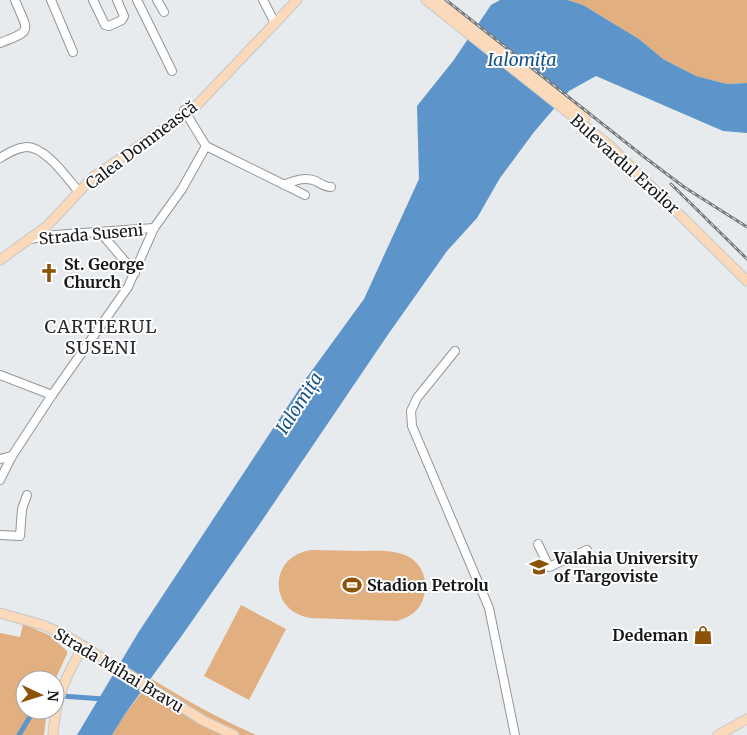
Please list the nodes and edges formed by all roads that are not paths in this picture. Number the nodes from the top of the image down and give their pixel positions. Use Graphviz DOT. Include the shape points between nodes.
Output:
graph roads {
  1 [pos="15,0"];
  2 [pos="51,0"];
  3 [pos="93,0"];
  4 [pos="117,0"];
  5 [pos="138,0"];
  6 [pos="157,0"];
  7 [pos="263,0"];
  8 [pos="292,0"];
  9 [pos="297,0"];
  10 [pos="431,1"];
  11 [pos="164,12"];
  12 [pos="274,21"];
  13 [pos="0,43"];
  14 [pos="72,52"];
  15 [pos="172,71"];
  16 [pos="185,112"];
  17 [pos="587,123"];
  18 [pos="206,146"];
  19 [pos="0,158"];
  20 [pos="284,185"];
  21 [pos="332,186"];
  22 [pos="78,190"];
  23 [pos="305,195"];
  24 [pos="52,221"];
  25 [pos="154,228"];
  26 [pos="42,231"];
  27 [pos="100,232"];
  28 [pos="56,235"];
  29 [pos="0,256"];
  30 [pos="0,260"];
  31 [pos="135,272"];
  32 [pos="747,274"];
  33 [pos="747,281"];
  34 [pos="455,351"];
  35 [pos="0,375"];
  36 [pos="52,395"];
  37 [pos="12,456"];
  38 [pos="0,459"];
  39 [pos="0,480"];
  40 [pos="27,495"];
  41 [pos="0,535"];
  42 [pos="538,544"];
  43 [pos="588,550"];
  44 [pos="0,613"];
  45 [pos="81,649"];
  46 [pos="747,719"];
  47 [pos="747,724"];
  48 [pos="53,735"];
  49 [pos="234,735"];
  50 [pos="515,735"];
  51 [pos="718,735"];
  52 [pos="728,735"];
  1 -- 13 [label="street" via="25,31"];
  2 -- 14 [label="street"];
  3 -- 4 [label="street" via="105,25 109,26 124,16"];
  5 -- 15 [label="street"];
  6 -- 11 [label="street"];
  7 -- 12 [label="street"];
  8 -- 12 [label="main road, Calea Domnească"];
  9 -- 12 [label="main road, Calea Domnească"];
  10 -- 17 [label="main road, Bulevardul Eroilor"];
  12 -- 16 [label="main road, Calea Domnească" via="214,88"];
  16 -- 18 [label="street"];
  16 -- 22 [label="main road, Calea Domnească"];
  17 -- 32 [label="main road, Bulevardul Eroilor" via="612,140"];
  17 -- 33 [label="main road, Bulevardul Eroilor"];
  18 -- 20 [label="street"];
  18 -- 25 [label="street" via="182,189"];
  19 -- 22 [label="street" via="20,148 36,149 49,158"];
  20 -- 21 [label="street" via="310,179"];
  20 -- 23 [label="street"];
  22 -- 24 [label="main road, Calea Domnească"];
  22 -- 26 [label="main road, Calea Domnească"];
  24 -- 26 [label="main road, Calea Domnească"];
  24 -- 28 [label="street"];
  25 -- 27 [label="street, Strada Suseni"];
  25 -- 31 [label="street"];
  26 -- 28 [label="street, Strada Suseni"];
  26 -- 29 [label="main road, Calea Domnească"];
  26 -- 30 [label="main road, Calea Domnească"];
  27 -- 28 [label="street, Strada Suseni"];
  27 -- 31 [label="street"];
  31 -- 36 [label="street" via="128,287"];
  34 -- 50 [label="street" via="417,398 411,411 412,426 489,608"];
  35 -- 36 [label="street"];
  36 -- 37 [label="street"];
  37 -- 38 [label="street"];
  37 -- 39 [label="street"];
  40 -- 41 [label="street" via="22,509 20,536"];
  42 -- 43 [label="street" via="548,567"];
  44 -- 45 [label="main road, Strada Mihai Bravu" via="67,636"];
  45 -- 48 [label="main road" via="60,691"];
  45 -- 49 [label="main road, Strada Mihai Bravu" via="94,652 204,721"];
  46 -- 51 [label="main road"];
  47 -- 52 [label="main road"];
}
